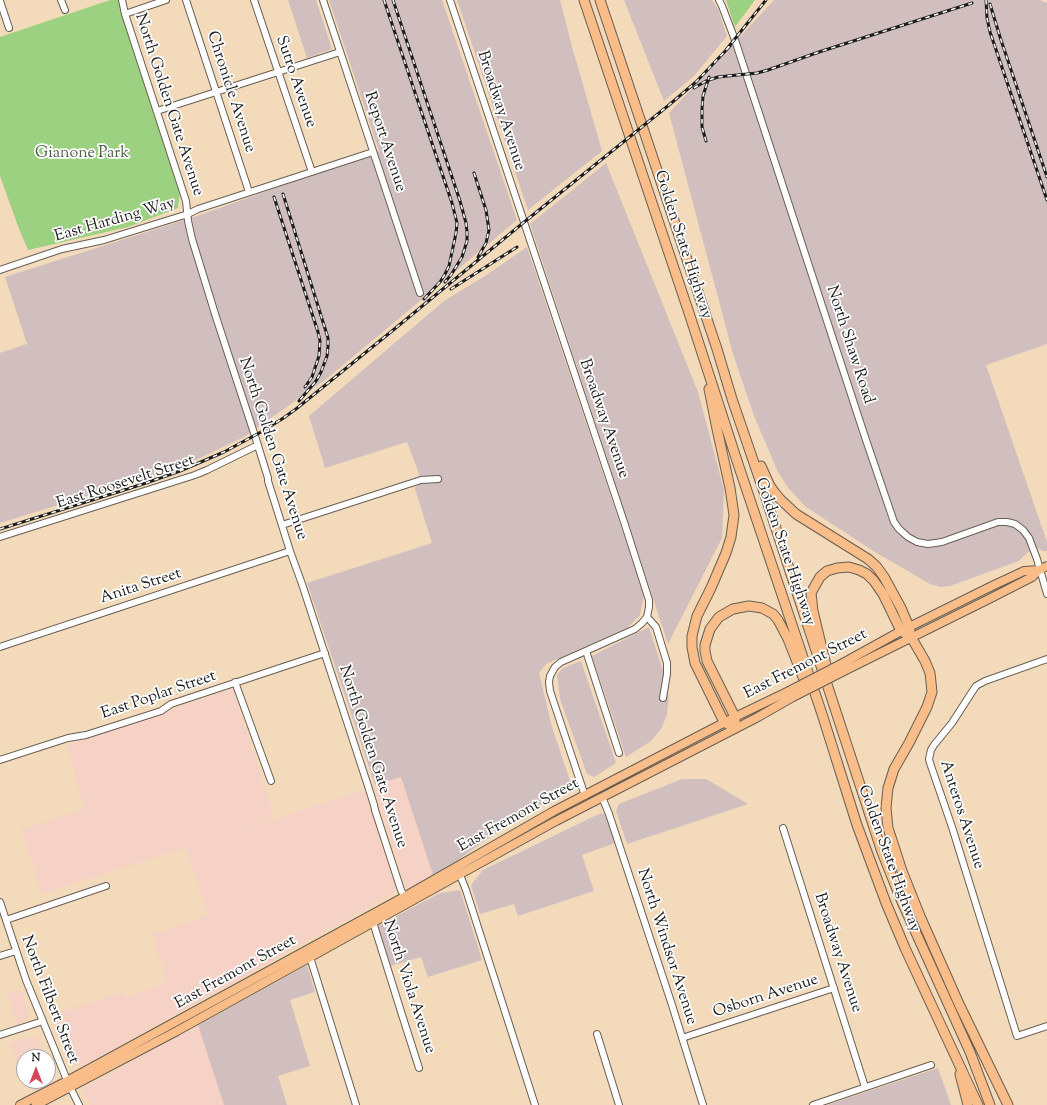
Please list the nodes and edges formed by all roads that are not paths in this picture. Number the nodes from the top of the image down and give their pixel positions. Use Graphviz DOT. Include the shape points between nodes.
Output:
graph roads {
  1 [pos="61,0"];
  2 [pos="122,0"];
  3 [pos="166,0"];
  4 [pos="186,0"];
  5 [pos="254,0"];
  6 [pos="323,0"];
  7 [pos="450,0"];
  8 [pos="584,0"];
  9 [pos="600,0"];
  10 [pos="719,0"];
  11 [pos="0,1"];
  12 [pos="64,10"];
  13 [pos="125,14"];
  14 [pos="9,28"];
  15 [pos="340,52"];
  16 [pos="278,72"];
  17 [pos="216,92"];
  18 [pos="157,111"];
  19 [pos="373,152"];
  20 [pos="312,172"];
  21 [pos="249,192"];
  22 [pos="188,214"];
  23 [pos="0,270"];
  24 [pos="420,292"];
  25 [pos="701,350"];
  26 [pos="732,399"];
  27 [pos="258,446"];
  28 [pos="438,479"];
  29 [pos="282,525"];
  30 [pos="0,537"];
  31 [pos="290,551"];
  32 [pos="1047,566"];
  33 [pos="1039,570"];
  34 [pos="1047,594"];
  35 [pos="647,617"];
  36 [pos="909,627"];
  37 [pos="901,631"];
  38 [pos="912,638"];
  39 [pos="0,647"];
  40 [pos="586,651"];
  41 [pos="325,653"];
  42 [pos="1047,659"];
  43 [pos="845,666"];
  44 [pos="824,675"];
  45 [pos="235,682"];
  46 [pos="791,694"];
  47 [pos="663,698"];
  48 [pos="822,714"];
  49 [pos="735,717"];
  50 [pos="724,722"];
  51 [pos="735,728"];
  52 [pos="619,753"];
  53 [pos="0,760"];
  54 [pos="271,782"];
  55 [pos="598,788"];
  56 [pos="585,796"];
  57 [pos="602,797"];
  58 [pos="783,828"];
  59 [pos="460,875"];
  60 [pos="106,886"];
  61 [pos="406,900"];
  62 [pos="0,902"];
  63 [pos="372,919"];
  64 [pos="6,920"];
  65 [pos="16,951"];
  66 [pos="309,953"];
  67 [pos="0,956"];
  68 [pos="834,988"];
  69 [pos="43,1021"];
  70 [pos="1047,1026"];
  71 [pos="597,1034"];
  72 [pos="0,1036"];
  73 [pos="682,1038"];
  74 [pos="954,1051"];
  75 [pos="931,1065"];
  76 [pos="420,1068"];
  77 [pos="981,1082"];
  78 [pos="68,1084"];
  79 [pos="865,1087"];
  80 [pos="20,1105"];
  81 [pos="36,1105"];
  82 [pos="79,1105"];
  83 [pos="356,1105"];
  84 [pos="535,1105"];
  85 [pos="619,1105"];
  86 [pos="703,1105"];
  87 [pos="813,1105"];
  88 [pos="968,1105"];
  89 [pos="978,1105"];
  90 [pos="990,1105"];
  91 [pos="997,1105"];
  92 [pos="1008,1105"];
  1 -- 12 [label="street"];
  2 -- 13 [label="street, North Golden Gate Avenue"];
  3 -- 13 [label="street"];
  4 -- 17 [label="street, Chronicle Avenue"];
  5 -- 16 [label="street, Sutro Avenue"];
  6 -- 15 [label="street, Report Avenue"];
  7 -- 35 [label="street, Broadway Avenue" via="646,592 649,607"];
  8 -- 25 [label="highway, Golden State Highway"];
  9 -- 26 [label="highway, Golden State Highway"];
  10 -- 33 [label="street, North Shaw Road" via="735,40 894,522 908,537 928,544 942,542 998,522 1011,522 1020,526 1027,534"];
  11 -- 14 [label="street"];
  13 -- 18 [label="street, North Golden Gate Avenue"];
  15 -- 16 [label="street"];
  15 -- 19 [label="street, Report Avenue"];
  16 -- 17 [label="street"];
  16 -- 20 [label="street, Sutro Avenue"];
  17 -- 18 [label="street"];
  17 -- 21 [label="street, Chronicle Avenue"];
  18 -- 22 [label="street, North Golden Gate Avenue"];
  19 -- 20 [label="street, East Harding Way"];
  19 -- 24 [label="street, Report Avenue"];
  20 -- 21 [label="street, East Harding Way"];
  21 -- 22 [label="street, East Harding Way"];
  22 -- 23 [label="street, East Harding Way" via="104,240 62,249"];
  22 -- 27 [label="street, North Golden Gate Avenue" via="196,252"];
  25 -- 48 [label="highway, Golden State Highway"];
  25 -- 50 [label="highway" via="734,516 726,553 697,616 692,647 695,663"];
  26 -- 36 [label="highway" via="770,486 780,499 796,514 876,566"];
  26 -- 44 [label="highway, Golden State Highway"];
  27 -- 29 [label="street, North Golden Gate Avenue"];
  27 -- 30 [label="street, East Roosevelt Street" via="195,475"];
  28 -- 29 [label="street" via="421,480"];
  29 -- 31 [label="street, North Golden Gate Avenue"];
  31 -- 39 [label="street, Anita Street"];
  31 -- 41 [label="street, North Golden Gate Avenue"];
  32 -- 33 [label="main road, East Fremont Street"];
  33 -- 34 [label="street, North Shaw Road"];
  33 -- 36 [label="main road, East Fremont Street" via="1024,571"];
  33 -- 38 [label="main road, East Fremont Street" via="1032,577"];
  35 -- 40 [label="street" via="635,629"];
  35 -- 47 [label="street" via="656,627 667,663"];
  36 -- 37 [label="main road, East Fremont Street"];
  36 -- 38 [label="highway"];
  37 -- 38 [label="highway"];
  37 -- 43 [label="main road, East Fremont Street"];
  37 -- 44 [label="highway" via="883,594 867,574 849,567 827,570 811,593 826,664"];
  38 -- 43 [label="main road, East Fremont Street"];
  38 -- 92 [label="highway" via="926,661 932,692 927,707 894,769 888,788 888,828 920,916"];
  40 -- 52 [label="street"];
  40 -- 56 [label="street" via="552,670 549,682"];
  41 -- 45 [label="street, East Poplar Street"];
  41 -- 61 [label="street, North Golden Gate Avenue"];
  42 -- 70 [label="street, Anteros Avenue" via="976,686 934,745 930,755 930,763 1017,1036"];
  43 -- 46 [label="main road, East Fremont Street, bridge"];
  44 -- 77 [label="highway, Golden State Highway" via="882,852"];
  45 -- 53 [label="street, East Poplar Street" via="171,704 161,711"];
  45 -- 54 [label="street"];
  46 -- 49 [label="main road, East Fremont Street"];
  46 -- 51 [label="main road, East Fremont Street"];
  48 -- 49 [label="highway" via="811,700 793,649 778,620 762,608 749,606 734,609 719,617 710,629 705,645 707,661"];
  48 -- 74 [label="highway, Golden State Highway" via="857,825 884,896 905,948"];
  49 -- 50 [label="main road, East Fremont Street"];
  49 -- 51 [label="highway"];
  50 -- 51 [label="highway"];
  50 -- 55 [label="main road, East Fremont Street"];
  51 -- 57 [label="main road, East Fremont Street"];
  55 -- 56 [label="main road, East Fremont Street"];
  55 -- 57 [label="main road"];
  56 -- 61 [label="main road, East Fremont Street" via="530,825"];
  57 -- 59 [label="main road, East Fremont Street"];
  57 -- 73 [label="street, North Windsor Avenue"];
  58 -- 68 [label="street, Broadway Avenue"];
  59 -- 61 [label="main road, East Fremont Street"];
  59 -- 84 [label="street"];
  60 -- 64 [label="street"];
  61 -- 63 [label="main road, East Fremont Street"];
  62 -- 64 [label="street, North Filbert Street"];
  63 -- 66 [label="main road, East Fremont Street"];
  63 -- 76 [label="street, North Viola Avenue"];
  64 -- 65 [label="street, North Filbert Street"];
  65 -- 67 [label="street"];
  65 -- 69 [label="street, North Filbert Street"];
  66 -- 78 [label="main road, East Fremont Street" via="173,1032"];
  66 -- 83 [label="street"];
  68 -- 73 [label="street, Osborn Avenue"];
  68 -- 79 [label="street, Broadway Avenue"];
  69 -- 72 [label="street"];
  69 -- 78 [label="street, North Filbert Street"];
  71 -- 85 [label="street"];
  73 -- 86 [label="street, North Windsor Avenue"];
  74 -- 88 [label="highway"];
  74 -- 89 [label="highway, Golden State Highway"];
  75 -- 79 [label="street"];
  77 -- 90 [label="highway, Golden State Highway"];
  77 -- 91 [label="highway"];
  78 -- 80 [label="main road, East Fremont Street"];
  78 -- 81 [label="main road, East Fremont Street"];
  78 -- 82 [label="street, North Filbert Street"];
  79 -- 87 [label="street"];
}
